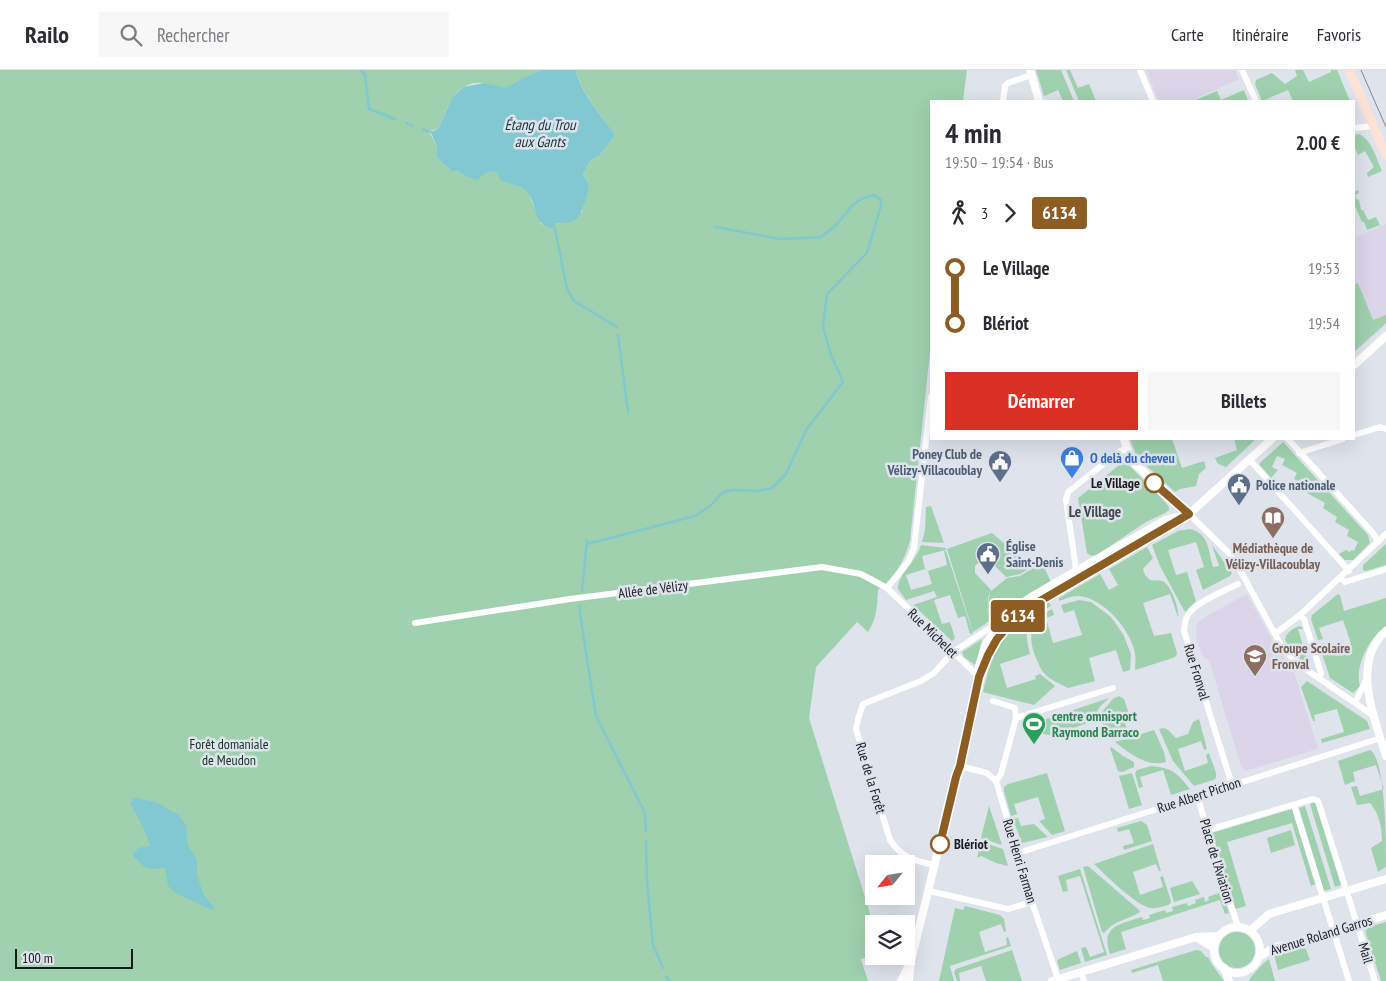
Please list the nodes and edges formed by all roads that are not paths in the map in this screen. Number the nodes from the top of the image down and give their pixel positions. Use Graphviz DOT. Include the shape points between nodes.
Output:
graph roads {
  1 [pos="1140,70"];
  2 [pos="1242,70"];
  3 [pos="1349,70"];
  4 [pos="1031,73"];
  5 [pos="1003,100"];
  6 [pos="1039,100"];
  7 [pos="1153,100"];
  8 [pos="1256,100"];
  9 [pos="1374,126"];
  10 [pos="1355,128"];
  11 [pos="1386,155"];
  12 [pos="1386,336"];
  13 [pos="1355,364"];
  14 [pos="930,405"];
  15 [pos="1386,429"];
  16 [pos="1355,435"];
  17 [pos="1124,440"];
  18 [pos="1271,440"];
  19 [pos="1289,440"];
  20 [pos="1340,440"];
  21 [pos="1127,449"];
  22 [pos="1299,453"];
  23 [pos="1250,460"];
  24 [pos="1189,514"];
  25 [pos="1386,534"];
  26 [pos="1378,542"];
  27 [pos="1386,569"];
  28 [pos="1076,571"];
  29 [pos="1348,571"];
  30 [pos="1341,578"];
  31 [pos="1081,579"];
  32 [pos="1238,584"];
  33 [pos="888,588"];
  34 [pos="1300,615"];
  35 [pos="999,622"];
  36 [pos="415,623"];
  37 [pos="1386,631"];
  38 [pos="1275,634"];
  39 [pos="952,652"];
  40 [pos="979,677"];
  41 [pos="1319,678"];
  42 [pos="1366,680"];
  43 [pos="1113,688"];
  44 [pos="993,701"];
  45 [pos="1355,703"];
  46 [pos="1374,716"];
  47 [pos="1016,718"];
  48 [pos="1381,738"];
  49 [pos="1386,756"];
  50 [pos="960,766"];
  51 [pos="996,781"];
  52 [pos="1232,785"];
  53 [pos="1197,796"];
  54 [pos="1294,805"];
  55 [pos="1208,830"];
  56 [pos="1018,853"];
  57 [pos="935,865"];
  58 [pos="1386,879"];
  59 [pos="929,891"];
  60 [pos="1346,891"];
  61 [pos="1322,897"];
  62 [pos="1032,902"];
  63 [pos="1386,915"];
  64 [pos="1357,924"];
  65 [pos="1238,927"];
  66 [pos="1250,931"];
  67 [pos="1333,931"];
  68 [pos="1218,936"];
  69 [pos="1196,937"];
  70 [pos="915,945"];
  71 [pos="1214,948"];
  72 [pos="1258,958"];
  73 [pos="909,965"];
  74 [pos="911,965"];
  75 [pos="1224,968"];
  76 [pos="1081,972"];
  77 [pos="1243,972"];
  78 [pos="1055,980"];
  79 [pos="901,981"];
  80 [pos="909,981"];
  81 [pos="1084,981"];
  82 [pos="1229,981"];
  83 [pos="1242,981"];
  84 [pos="1349,981"];
  85 [pos="1375,981"];
  1 -- 7 [label="street"];
  2 -- 8 [label="street"];
  3 -- 9 [label="main road"];
  4 -- 5 [label="street" via="1008,83"];
  4 -- 6 [label="street"];
  9 -- 10 [label="street"];
  9 -- 11 [label="main road"];
  12 -- 13 [label="street"];
  14 -- 33 [label="street" via="914,548 908,562"];
  15 -- 16 [label="street" via="1380,427"];
  17 -- 21 [label="street"];
  18 -- 23 [label="street"];
  19 -- 22 [label="street"];
  20 -- 22 [label="street"];
  21 -- 24 [label="street" via="1134,463"];
  21 -- 28 [label="street" via="1120,451 1068,492 1066,500"];
  22 -- 26 [label="street"];
  23 -- 24 [label="street"];
  23 -- 29 [label="street"];
  24 -- 28 [label="street" via="1165,520"];
  24 -- 31 [label="street"];
  24 -- 38 [label="street" via="1230,554"];
  25 -- 26 [label="street"];
  26 -- 29 [label="street"];
  27 -- 30 [label="street" via="1345,582"];
  28 -- 31 [label="street"];
  28 -- 35 [label="street" via="1018,606"];
  29 -- 30 [label="street"];
  30 -- 34 [label="street"];
  31 -- 40 [label="street" via="1023,611 997,639"];
  32 -- 52 [label="street, Rue Fronval" via="1196,606 1185,620 1184,631"];
  33 -- 36 [label="street, Allée de Vélizy" via="861,574 822,567"];
  33 -- 39 [label="street, Rue Michelet"];
  34 -- 38 [label="street"];
  34 -- 41 [label="street" via="1322,673"];
  35 -- 39 [label="street, Rue de la Forêt"];
  35 -- 40 [label="street" via="985,646"];
  37 -- 42 [label="street" via="1369,657"];
  38 -- 41 [label="street" via="1292,658"];
  39 -- 40 [label="street, Rue Michelet"];
  39 -- 57 [label="street, Rue de la Forêt" via="934,673 921,681 864,704 856,729 890,840 904,856"];
  40 -- 50 [label="street"];
  41 -- 45 [label="street"];
  42 -- 45 [label="street"];
  42 -- 46 [label="street"];
  43 -- 47 [label="street"];
  44 -- 47 [label="street" via="1015,708"];
  45 -- 46 [label="street"];
  46 -- 48 [label="street"];
  47 -- 51 [label="street" via="1001,774"];
  48 -- 49 [label="street"];
  48 -- 52 [label="street, Rue Albert Pichon"];
  50 -- 51 [label="street" via="987,773"];
  50 -- 57 [label="street"];
  51 -- 56 [label="street, Rue Henri Farman"];
  52 -- 53 [label="street, Rue Albert Pichon"];
  53 -- 55 [label="street, Place de l'Aviation"];
  53 -- 56 [label="street, Rue Albert Pichon"];
  54 -- 55 [label="street"];
  54 -- 60 [label="street, Mail" via="1312,799 1318,801"];
  54 -- 61 [label="street, Mail"];
  55 -- 65 [label="street, Place de l'Aviation"];
  56 -- 62 [label="street, Rue Henri Farman"];
  57 -- 59 [label="street"];
  58 -- 60 [label="street"];
  59 -- 62 [label="street" via="1012,909"];
  59 -- 70 [label="street"];
  60 -- 61 [label="street"];
  60 -- 64 [label="street, Mail"];
  61 -- 66 [label="street" via="1269,914"];
  61 -- 67 [label="street, Mail"];
  62 -- 78 [label="street, Rue Henri Farman"];
  63 -- 64 [label="street, Avenue Roland Garros"];
  64 -- 67 [label="street, Avenue Roland Garros"];
  64 -- 85 [label="street, Mail"];
  65 -- 66 [label="street"];
  65 -- 68 [label="street" via="1227,929"];
  66 -- 72 [label="street" via="1258,940"];
  67 -- 72 [label="street, Avenue Roland Garros" via="1274,947"];
  67 -- 84 [label="street, Mail"];
  68 -- 69 [label="street"];
  68 -- 71 [label="street"];
  69 -- 71 [label="street"];
  69 -- 76 [label="street"];
  71 -- 75 [label="street" via="1217,962"];
  72 -- 77 [label="street"];
  73 -- 79 [label="street"];
  74 -- 80 [label="street"];
  75 -- 77 [label="street"];
  75 -- 82 [label="street"];
  76 -- 78 [label="street"];
  76 -- 81 [label="street"];
  77 -- 83 [label="street"];
}
